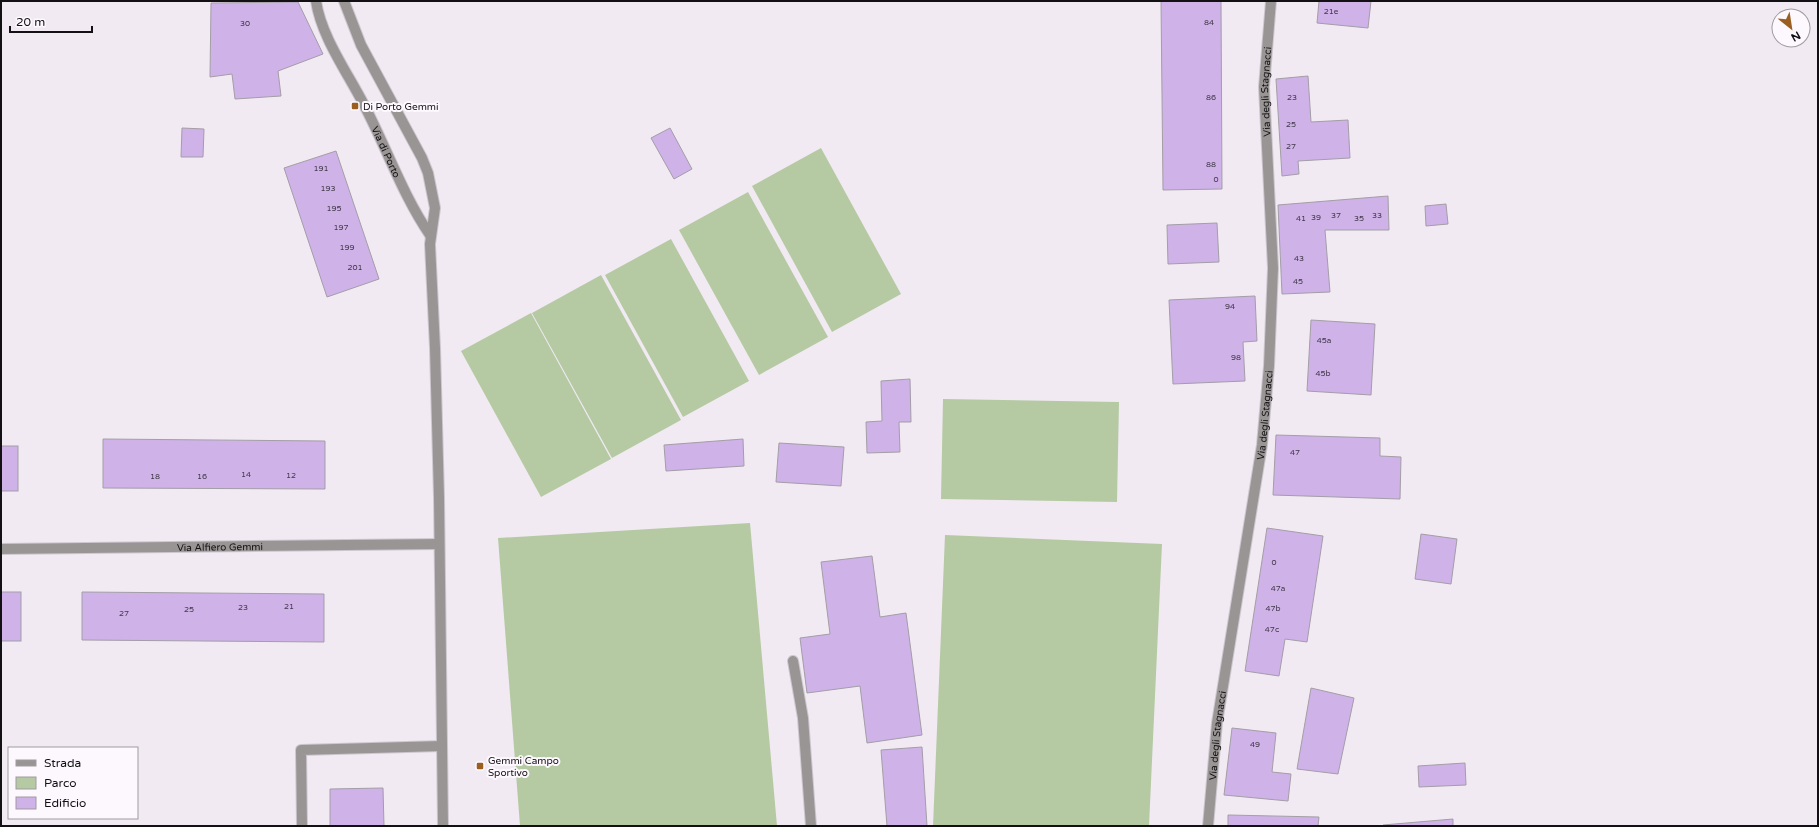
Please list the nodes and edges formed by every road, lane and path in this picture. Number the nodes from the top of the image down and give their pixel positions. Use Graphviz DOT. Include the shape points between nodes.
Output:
graph roads {
  1 [pos="316,1"];
  2 [pos="1271,1"];
  3 [pos="343,2"];
  4 [pos="430,235"];
  5 [pos="439,544"];
  6 [pos="1,549"];
  7 [pos="793,661"];
  8 [pos="442,746"];
  9 [pos="302,826"];
  10 [pos="443,826"];
  11 [pos="811,826"];
  12 [pos="1208,826"];
  1 -- 4 [label="street, Via di Porto" via="320,17 338,58 377,130 411,204"];
  2 -- 12 [label="street, Via degli Stagnacci" via="1264,88 1273,268 1269,366 1262,445 1217,723"];
  3 -- 4 [label="street, Via di Porto" via="362,45 428,173 435,208"];
  4 -- 5 [label="street, Via di Porto"];
  5 -- 6 [label="street, Via Alfiero Gemmi"];
  5 -- 8 [label="street"];
  7 -- 11 [label="street" via="803,718"];
  8 -- 9 [label="street" via="301,750"];
  8 -- 10 [label="street"];
}
